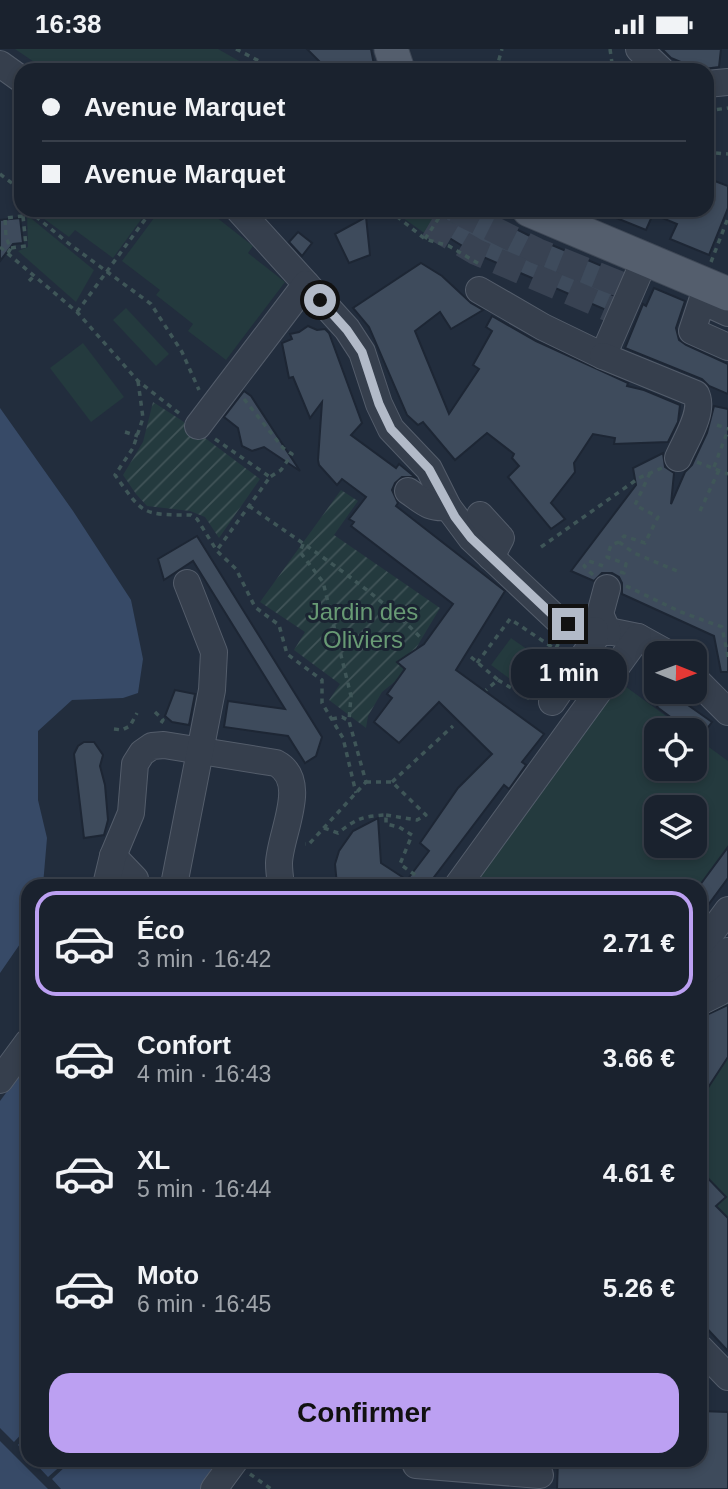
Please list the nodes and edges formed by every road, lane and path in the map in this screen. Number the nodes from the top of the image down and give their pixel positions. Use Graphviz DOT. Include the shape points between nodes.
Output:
graph roads {
  1 [pos="236,49"];
  2 [pos="639,49"];
  3 [pos="263,63"];
  4 [pos="654,63"];
  5 [pos="0,174"];
  6 [pos="14,185"];
  7 [pos="14,217"];
  8 [pos="23,217"];
  9 [pos="36,217"];
  10 [pos="147,217"];
  11 [pos="245,217"];
  12 [pos="398,217"];
  13 [pos="439,217"];
  14 [pos="546,217"];
  15 [pos="728,218"];
  16 [pos="425,239"];
  17 [pos="0,247"];
  18 [pos="11,249"];
  19 [pos="8,254"];
  20 [pos="645,259"];
  21 [pos="709,267"];
  22 [pos="108,270"];
  23 [pos="35,275"];
  24 [pos="480,277"];
  25 [pos="29,281"];
  26 [pos="306,284"];
  27 [pos="728,294"];
  28 [pos="77,312"];
  29 [pos="728,313"];
  30 [pos="728,348"];
  31 [pos="603,356"];
  32 [pos="728,362"];
  33 [pos="138,381"];
  34 [pos="197,383"];
  35 [pos="244,398"];
  36 [pos="198,426"];
  37 [pos="728,430"];
  38 [pos="125,432"];
  39 [pos="138,436"];
  40 [pos="678,458"];
  41 [pos="714,468"];
  42 [pos="719,470"];
  43 [pos="650,473"];
  44 [pos="728,474"];
  45 [pos="270,477"];
  46 [pos="639,478"];
  47 [pos="408,491"];
  48 [pos="249,506"];
  49 [pos="448,507"];
  50 [pos="699,511"];
  51 [pos="480,515"];
  52 [pos="619,542"];
  53 [pos="303,544"];
  54 [pos="541,547"];
  55 [pos="217,551"];
  56 [pos="491,557"];
  57 [pos="677,571"];
  58 [pos="614,581"];
  59 [pos="187,583"];
  60 [pos="601,631"];
  61 [pos="563,636"];
  62 [pos="420,637"];
  63 [pos="638,637"];
  64 [pos="645,641"];
  65 [pos="555,649"];
  66 [pos="471,657"];
  67 [pos="728,657"];
  68 [pos="477,663"];
  69 [pos="498,680"];
  70 [pos="486,690"];
  71 [pos="707,691"];
  72 [pos="552,702"];
  73 [pos="155,712"];
  74 [pos="728,712"];
  75 [pos="137,713"];
  76 [pos="332,719"];
  77 [pos="163,720"];
  78 [pos="349,721"];
  79 [pos="453,726"];
  80 [pos="114,729"];
  81 [pos="200,751"];
  82 [pos="366,782"];
  83 [pos="392,782"];
  84 [pos="356,793"];
  85 [pos="386,815"];
  86 [pos="324,828"];
  87 [pos="304,844"];
  88 [pos="113,856"];
  89 [pos="107,879"];
  90 [pos="135,879"];
  91 [pos="175,879"];
  92 [pos="280,879"];
  93 [pos="421,879"];
  94 [pos="462,879"];
  95 [pos="728,910"];
  96 [pos="707,938"];
  97 [pos="728,951"];
  98 [pos="707,977"];
  99 [pos="728,985"];
  100 [pos="707,998"];
  101 [pos="21,1052"];
  102 [pos="0,1080"];
  103 [pos="707,1354"];
  104 [pos="728,1377"];
  105 [pos="444,1467"];
  106 [pos="241,1470"];
  107 [pos="540,1474"];
  108 [pos="214,1489"];
  109 [pos="271,1489"];
  1 -- 3 [label="path"];
  2 -- 4 [label="street"];
  5 -- 6 [label="path"];
  7 -- 18 [label="path" via="5,218"];
  8 -- 18 [label="path" via="26,246"];
  9 -- 22 [label="path"];
  10 -- 22 [label="path"];
  11 -- 26 [label="street"];
  12 -- 16 [label="path"];
  13 -- 16 [label="path"];
  14 -- 20 [label="main road"];
  15 -- 21 [label="path"];
  16 -- 24 [label="path" via="449,246"];
  17 -- 19 [label="path"];
  18 -- 19 [label="path"];
  19 -- 23 [label="path"];
  20 -- 27 [label="main road"];
  20 -- 31 [label="street"];
  22 -- 28 [label="path"];
  22 -- 34 [label="path" via="151,303"];
  23 -- 25 [label="path"];
  23 -- 28 [label="path"];
  24 -- 31 [label="street" via="543,327"];
  26 -- 36 [label="street"];
  26 -- 49 [label="street" via="362,352 391,429 429,469"];
  28 -- 33 [label="path"];
  29 -- 30 [label="street" via="702,301 692,331"];
  30 -- 32 [label="street"];
  31 -- 40 [label="street" via="696,394 698,412"];
  33 -- 36 [label="path"];
  33 -- 39 [label="path" via="143,418"];
  35 -- 45 [label="path" via="292,454"];
  36 -- 45 [label="path"];
  37 -- 41 [label="path"];
  38 -- 39 [label="path"];
  39 -- 55 [label="path" via="115,475 138,507 197,519"];
  40 -- 41 [label="path"];
  41 -- 42 [label="path"];
  42 -- 44 [label="path"];
  42 -- 50 [label="path"];
  43 -- 52 [label="path" via="635,505 658,517 645,543 624,536"];
  45 -- 48 [label="path"];
  46 -- 54 [label="path"];
  47 -- 49 [label="street" via="435,508"];
  48 -- 53 [label="path"];
  48 -- 55 [label="path"];
  49 -- 56 [label="street"];
  51 -- 56 [label="street" via="501,538"];
  52 -- 57 [label="path"];
  52 -- 58 [label="path" via="611,545 607,557 626,564 624,573"];
  53 -- 62 [label="path" via="398,615"];
  53 -- 78 [label="path" via="303,558 323,582 351,696"];
  55 -- 76 [label="path" via="236,569 255,607 279,625 287,654 322,680 322,703"];
  56 -- 60 [label="street" via="559,621"];
  58 -- 60 [label="street" via="600,614"];
  58 -- 67 [label="path" via="722,627"];
  59 -- 81 [label="street" via="214,652"];
  60 -- 63 [label="street"];
  60 -- 72 [label="street"];
  61 -- 65 [label="path"];
  63 -- 64 [label="street"];
  63 -- 94 [label="street"];
  65 -- 68 [label="path" via="510,619"];
  65 -- 69 [label="path" via="528,698"];
  66 -- 68 [label="path"];
  68 -- 69 [label="path"];
  69 -- 70 [label="path"];
  71 -- 74 [label="street"];
  73 -- 77 [label="path"];
  75 -- 80 [label="path" via="130,726"];
  76 -- 78 [label="path"];
  76 -- 84 [label="path" via="343,738"];
  78 -- 82 [label="path"];
  79 -- 83 [label="path"];
  81 -- 88 [label="street" via="164,745 142,753 135,764 131,813"];
  81 -- 91 [label="street"];
  81 -- 92 [label="street" via="276,763 288,773 293,792 279,862"];
  82 -- 83 [label="path"];
  82 -- 84 [label="path"];
  83 -- 85 [label="path" via="426,815 417,820"];
  84 -- 86 [label="path"];
  85 -- 86 [label="path" via="366,815 338,833"];
  85 -- 93 [label="path" via="386,824 412,835 400,864"];
  86 -- 87 [label="path"];
  88 -- 89 [label="street"];
  88 -- 90 [label="street"];
  95 -- 96 [label="street"];
  97 -- 98 [label="street"];
  99 -- 100 [label="street"];
  101 -- 102 [label="street"];
  103 -- 104 [label="street"];
  105 -- 107 [label="street"];
  106 -- 108 [label="street"];
  106 -- 109 [label="path"];
}
